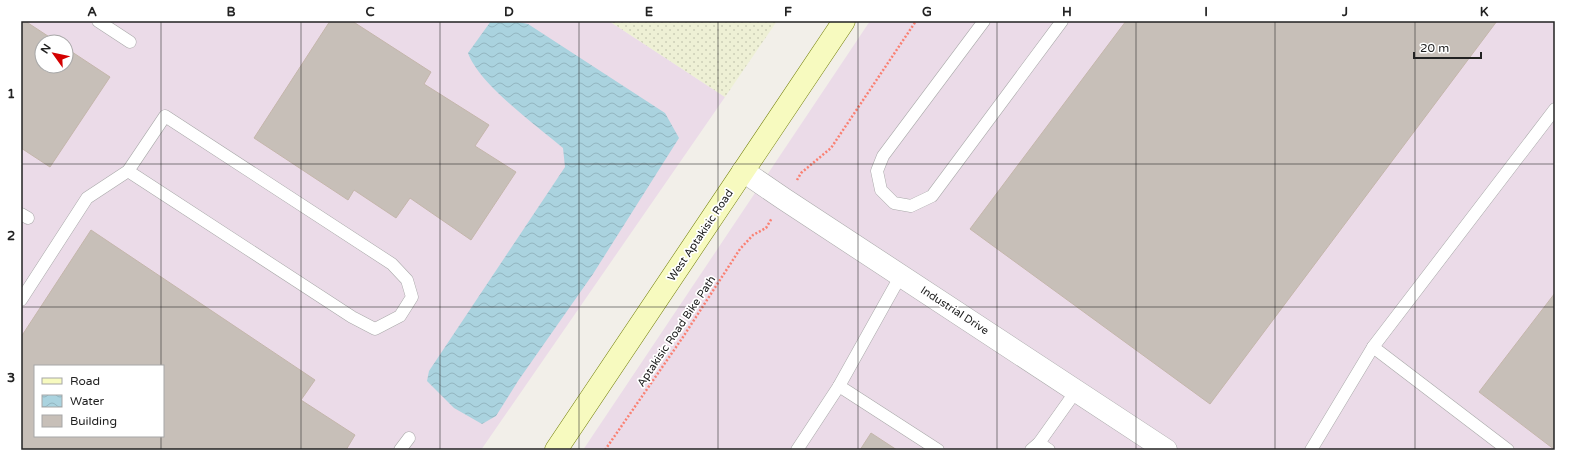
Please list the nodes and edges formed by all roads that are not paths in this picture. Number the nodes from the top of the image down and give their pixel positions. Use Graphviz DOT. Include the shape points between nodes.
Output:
graph roads {
  1 [pos="98,21"];
  2 [pos="844,21"];
  3 [pos="984,21"];
  4 [pos="1062,21"];
  5 [pos="130,42"];
  6 [pos="1555,109"];
  7 [pos="128,171"];
  8 [pos="743,171"];
  9 [pos="901,275"];
  10 [pos="21,300"];
  11 [pos="1373,347"];
  12 [pos="838,386"];
  13 [pos="1076,391"];
  14 [pos="409,438"];
  15 [pos="1040,448"];
  16 [pos="400,450"];
  17 [pos="556,450"];
  18 [pos="797,450"];
  19 [pos="938,450"];
  20 [pos="1166,450"];
  21 [pos="1311,450"];
  22 [pos="1508,450"];
  1 -- 5 [label="lane"];
  2 -- 8 [label="main road, West Aptakisic Road"];
  3 -- 4 [label="lane" via="883,156 878,171 881,190 894,203 911,206 932,196"];
  6 -- 11 [label="lane"];
  7 -- 7 [label="lane" via="352,317 375,329 400,316 412,297 407,280 392,264 165,116"];
  7 -- 10 [label="lane" via="88,198"];
  8 -- 9 [label="street, Industrial Drive"];
  8 -- 17 [label="main road, West Aptakisic Road"];
  9 -- 12 [label="lane"];
  9 -- 13 [label="street, Industrial Drive"];
  11 -- 21 [label="lane"];
  11 -- 22 [label="lane"];
  12 -- 18 [label="lane"];
  12 -- 19 [label="lane"];
  13 -- 15 [label="lane"];
  13 -- 20 [label="street, Industrial Drive"];
  14 -- 16 [label="lane"];
}
